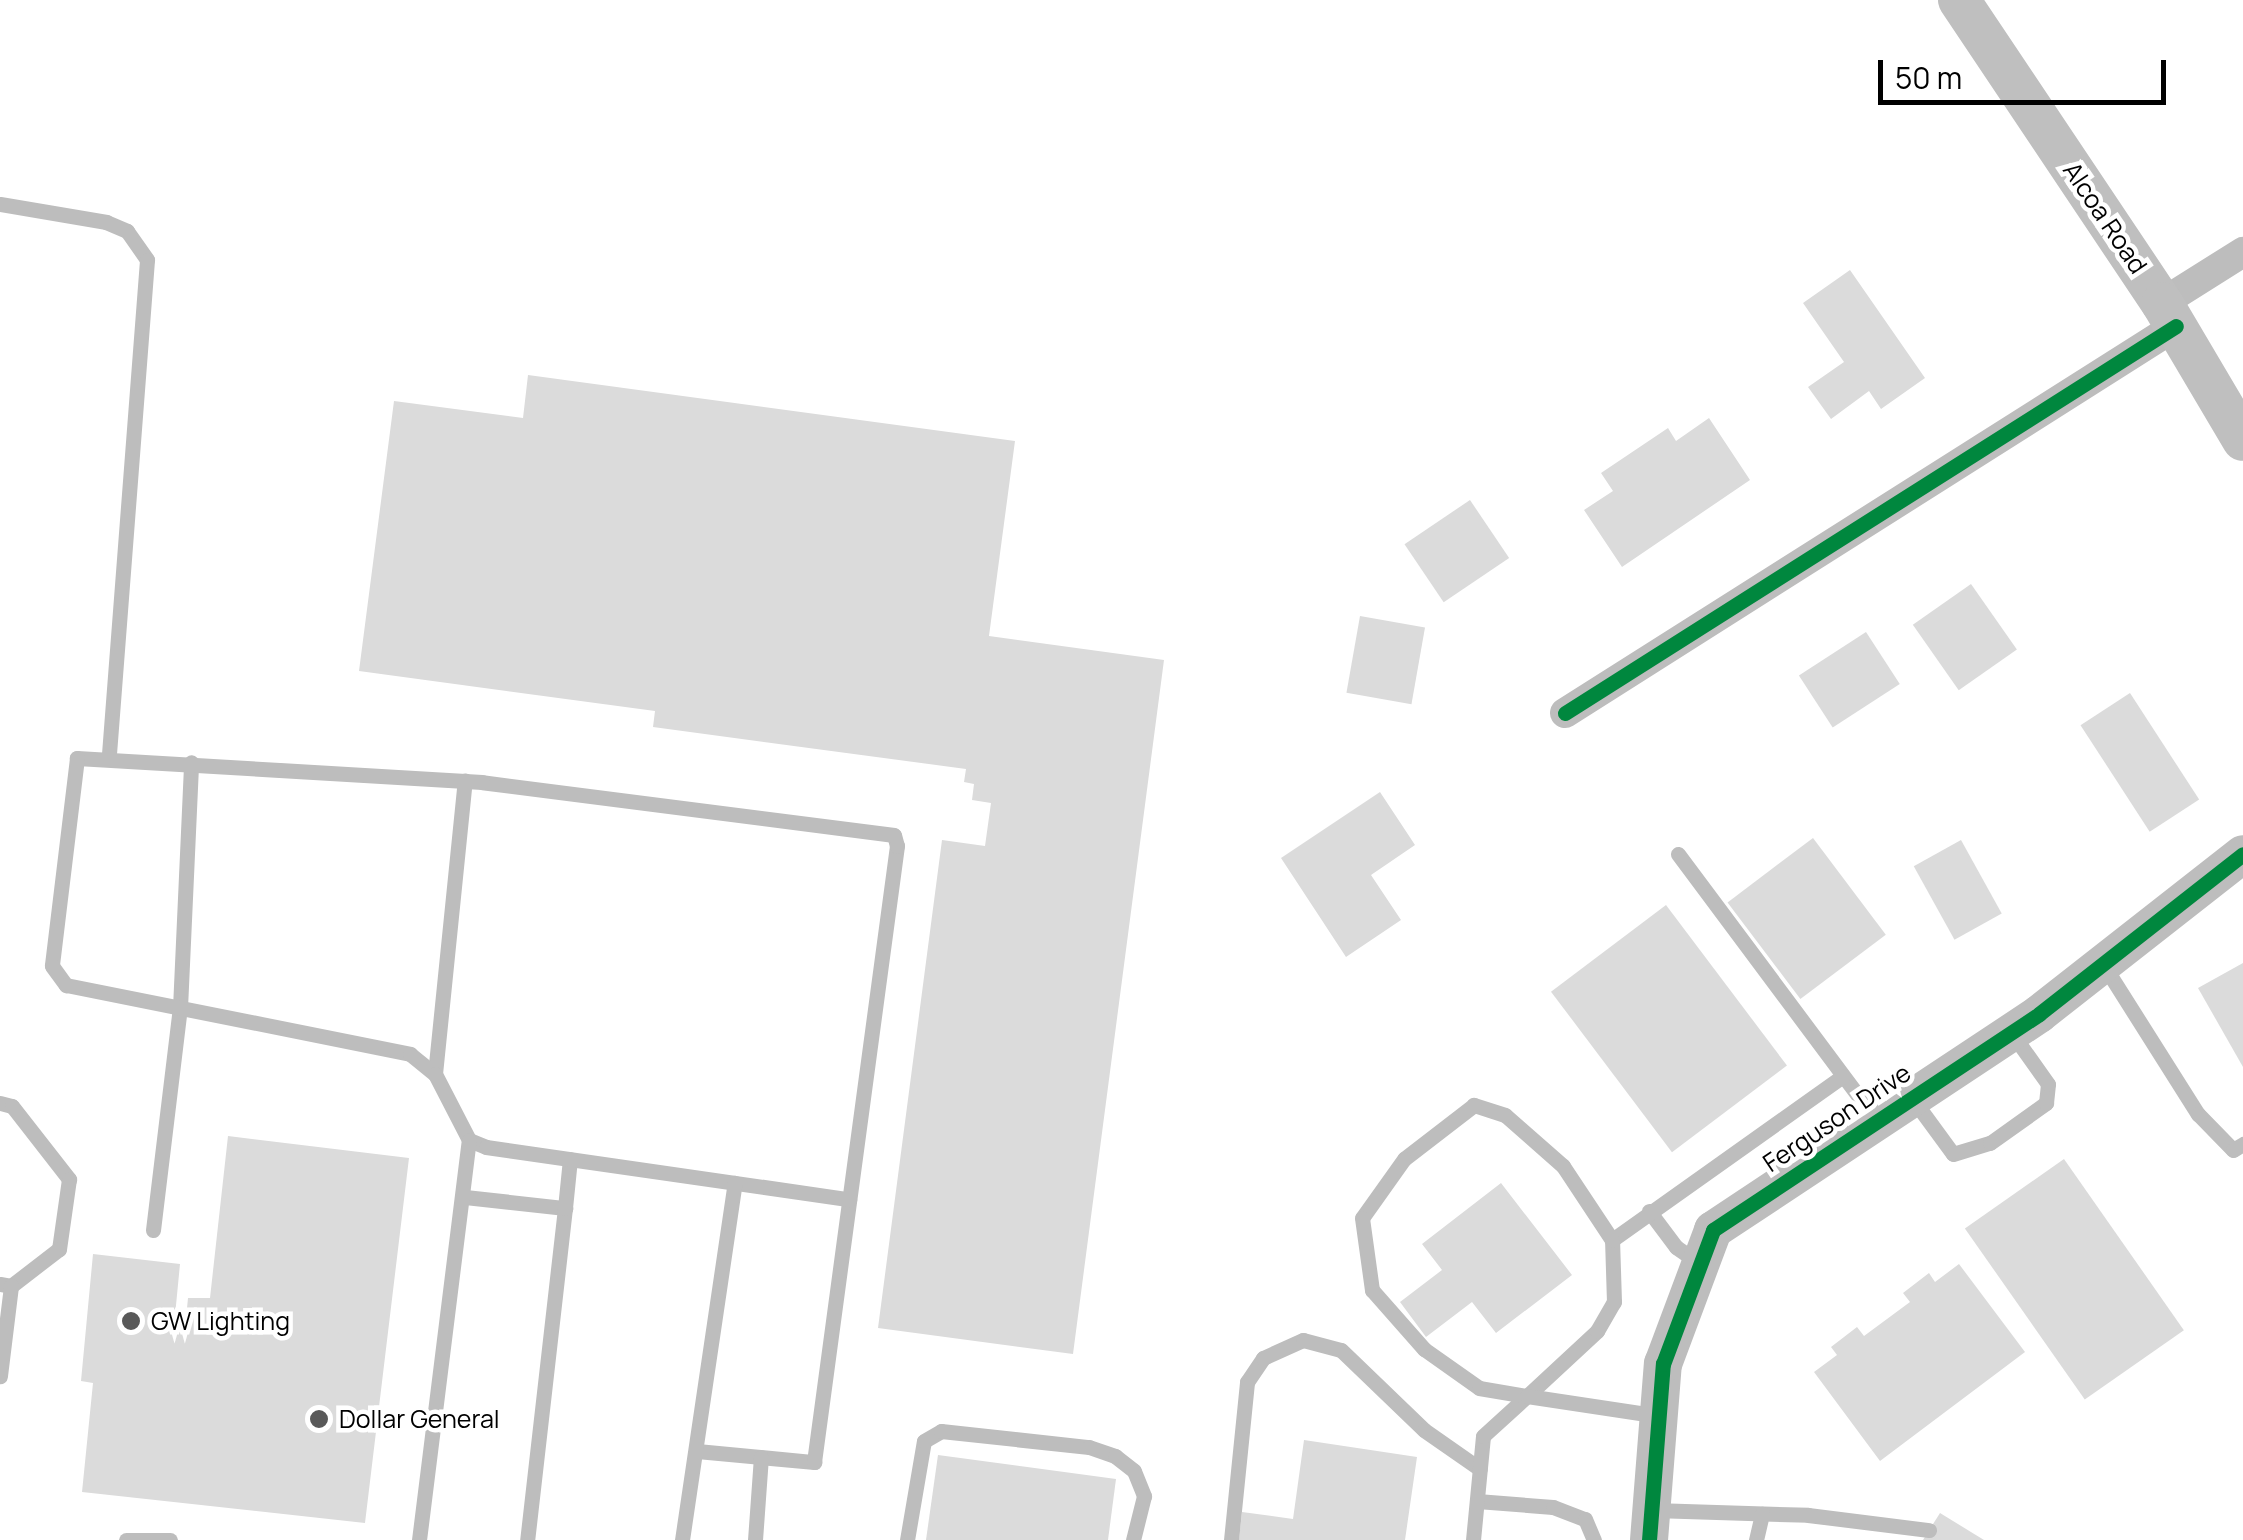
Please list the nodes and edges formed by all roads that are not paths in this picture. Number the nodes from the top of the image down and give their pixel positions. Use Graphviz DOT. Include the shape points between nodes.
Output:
graph roads {
  1 [pos="1959,0"];
  2 [pos="0,204"];
  3 [pos="2243,252"];
  4 [pos="2169,314"];
  5 [pos="2243,440"];
  6 [pos="1565,712"];
  7 [pos="109,755"];
  8 [pos="191,762"];
  9 [pos="465,781"];
  10 [pos="1678,854"];
  11 [pos="2243,854"];
  12 [pos="2103,964"];
  13 [pos="180,1008"];
  14 [pos="2011,1032"];
  15 [pos="435,1074"];
  16 [pos="1843,1076"];
  17 [pos="1912,1098"];
  18 [pos="0,1104"];
  19 [pos="1877,1121"];
  20 [pos="469,1140"];
  21 [pos="2243,1144"];
  22 [pos="570,1159"];
  23 [pos="735,1183"];
  24 [pos="465,1197"];
  25 [pos="849,1200"];
  26 [pos="565,1208"];
  27 [pos="1649,1212"];
  28 [pos="153,1230"];
  29 [pos="1612,1240"];
  30 [pos="1700,1264"];
  31 [pos="5,1285"];
  32 [pos="0,1376"];
  33 [pos="1527,1396"];
  34 [pos="1660,1416"];
  35 [pos="697,1451"];
  36 [pos="761,1457"];
  37 [pos="1480,1470"];
  38 [pos="1477,1500"];
  39 [pos="1762,1514"];
  40 [pos="1651,1525"];
  41 [pos="1929,1530"];
  42 [pos="126,1540"];
  43 [pos="170,1540"];
  44 [pos="420,1540"];
  45 [pos="527,1540"];
  46 [pos="682,1540"];
  47 [pos="754,1540"];
  48 [pos="907,1540"];
  49 [pos="1134,1540"];
  50 [pos="1231,1540"];
  51 [pos="1472,1540"];
  52 [pos="1594,1540"];
  53 [pos="1756,1540"];
  1 -- 4 [label="main road, Alcoa Road"];
  2 -- 7 [label="lane" via="106,222 127,231 148,260"];
  3 -- 4 [label="street"];
  4 -- 5 [label="main road, Alcoa Road"];
  4 -- 6 [label="street"];
  7 -- 8 [label="lane"];
  7 -- 13 [label="lane" via="77,758 71,770 52,966 66,985"];
  8 -- 9 [label="lane"];
  8 -- 13 [label="lane"];
  9 -- 15 [label="lane"];
  9 -- 25 [label="lane" via="894,835"];
  10 -- 16 [label="lane"];
  11 -- 12 [label="street, Ferguson Drive"];
  12 -- 14 [label="street, Ferguson Drive"];
  12 -- 21 [label="lane" via="2198,1114 2233,1150"];
  13 -- 15 [label="lane" via="410,1054"];
  13 -- 28 [label="lane"];
  14 -- 17 [label="street, Ferguson Drive"];
  14 -- 17 [label="lane" via="2048,1084 2046,1103 1990,1142 1953,1154"];
  15 -- 20 [label="lane"];
  16 -- 19 [label="lane"];
  16 -- 27 [label="lane"];
  17 -- 19 [label="street, Ferguson Drive"];
  18 -- 31 [label="lane" via="12,1106 69,1178 60,1249"];
  19 -- 30 [label="street, Ferguson Drive" via="1713,1230"];
  20 -- 22 [label="lane"];
  20 -- 24 [label="lane"];
  22 -- 23 [label="lane"];
  22 -- 26 [label="lane"];
  23 -- 25 [label="lane"];
  23 -- 35 [label="lane"];
  24 -- 26 [label="lane"];
  24 -- 44 [label="lane"];
  25 -- 36 [label="lane" via="814,1462"];
  26 -- 45 [label="lane"];
  27 -- 29 [label="lane"];
  27 -- 30 [label="lane" via="1676,1247"];
  29 -- 33 [label="lane" via="1614,1302 1597,1331"];
  29 -- 33 [label="lane" via="1563,1166 1505,1114 1474,1105 1404,1159 1362,1218 1372,1290 1424,1349 1478,1388"];
  30 -- 34 [label="street, Ferguson Drive" via="1664,1364"];
  31 -- 32 [label="lane"];
  33 -- 34 [label="lane"];
  33 -- 37 [label="lane" via="1484,1436"];
  34 -- 40 [label="street, Ferguson Drive"];
  35 -- 36 [label="lane"];
  35 -- 46 [label="lane"];
  36 -- 47 [label="lane"];
  37 -- 38 [label="lane"];
  37 -- 50 [label="lane" via="1424,1430 1341,1350 1302,1340 1263,1358 1247,1382"];
  38 -- 51 [label="lane"];
  38 -- 52 [label="lane" via="1553,1508 1584,1519"];
  39 -- 40 [label="lane"];
  39 -- 41 [label="lane"];
  39 -- 53 [label="lane"];
  42 -- 43 [label="lane"];
  48 -- 49 [label="lane" via="924,1440 941,1431 1089,1447 1114,1456 1134,1471 1144,1496"];
}
